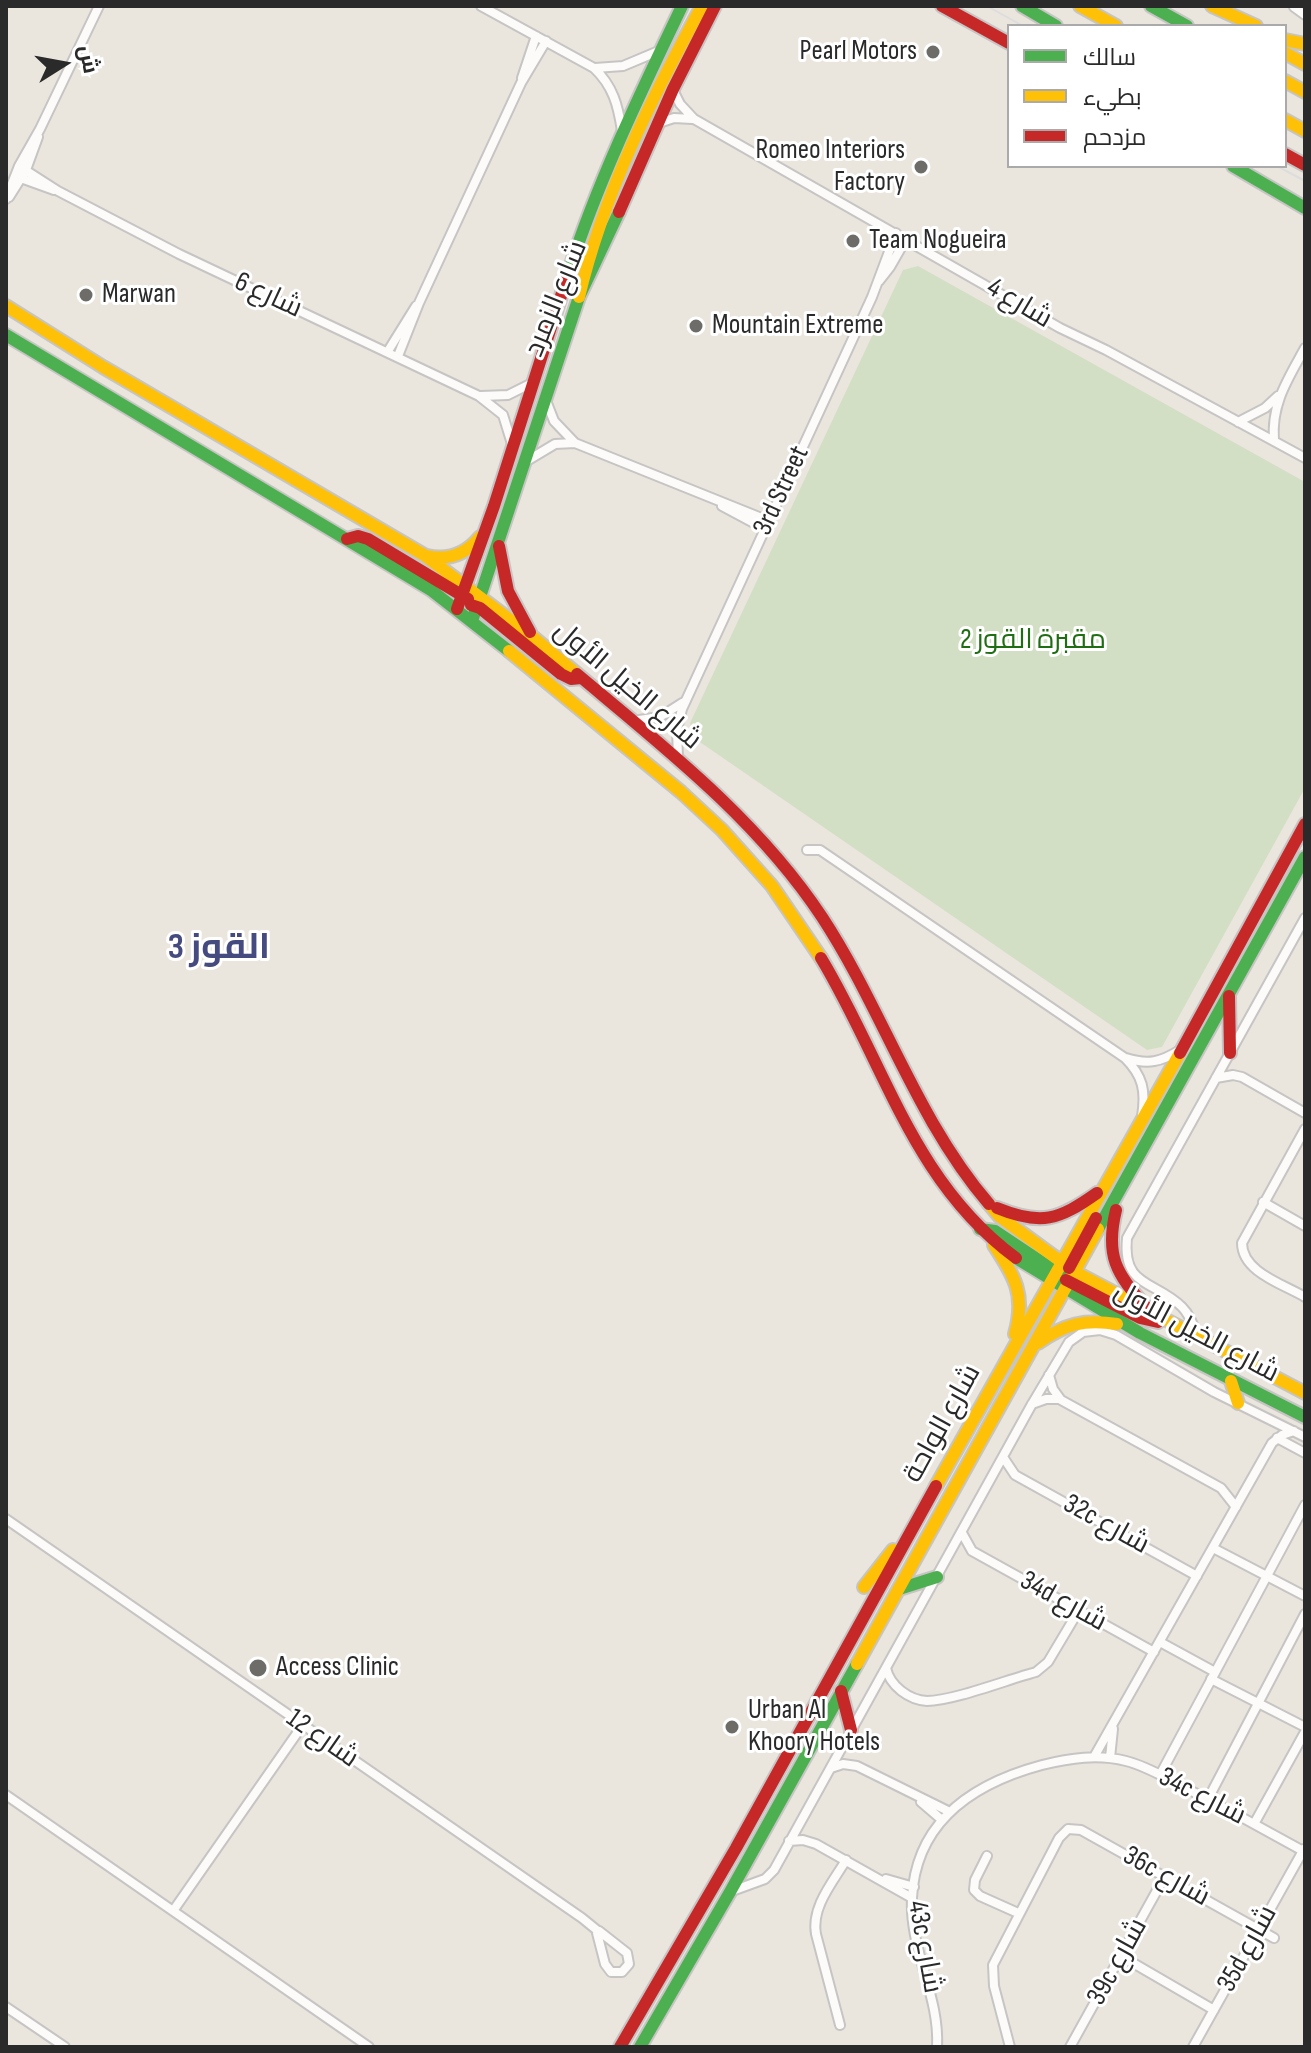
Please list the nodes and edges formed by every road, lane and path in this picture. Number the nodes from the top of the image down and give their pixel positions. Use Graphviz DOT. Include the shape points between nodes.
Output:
graph roads {
  1 [pos="99,6"];
  2 [pos="481,6"];
  3 [pos="682,6"];
  4 [pos="702,6"];
  5 [pos="715,6"];
  6 [pos="942,6"];
  7 [pos="1022,6"];
  8 [pos="1080,6"];
  9 [pos="1151,6"];
  10 [pos="1203,6"];
  11 [pos="1212,6"];
  12 [pos="1293,6"];
  13 [pos="1305,12"];
  14 [pos="1053,24"];
  15 [pos="1112,24"];
  16 [pos="1183,24"];
  17 [pos="1234,24"];
  18 [pos="1252,24"];
  19 [pos="536,36"];
  20 [pos="546,41"];
  21 [pos="1007,42"];
  22 [pos="661,50"];
  23 [pos="1287,54"];
  24 [pos="1305,64"];
  25 [pos="594,68"];
  26 [pos="1287,82"];
  27 [pos="521,83"];
  28 [pos="673,89"];
  29 [pos="1305,92"];
  30 [pos="694,119"];
  31 [pos="1287,121"];
  32 [pos="658,123"];
  33 [pos="1305,131"];
  34 [pos="622,132"];
  35 [pos="1287,155"];
  36 [pos="1305,165"];
  37 [pos="1236,168"];
  38 [pos="20,172"];
  39 [pos="6,200"];
  40 [pos="1305,208"];
  41 [pos="896,233"];
  42 [pos="906,239"];
  43 [pos="879,281"];
  44 [pos="579,297"];
  45 [pos="419,303"];
  46 [pos="6,306"];
  47 [pos="6,335"];
  48 [pos="1305,348"];
  49 [pos="388,351"];
  50 [pos="398,356"];
  51 [pos="533,382"];
  52 [pos="1279,395"];
  53 [pos="479,396"];
  54 [pos="545,397"];
  55 [pos="1238,422"];
  56 [pos="1274,440"];
  57 [pos="575,443"];
  58 [pos="513,448"];
  59 [pos="1305,458"];
  60 [pos="524,463"];
  61 [pos="767,525"];
  62 [pos="487,528"];
  63 [pos="498,540"];
  64 [pos="424,555"];
  65 [pos="461,597"];
  66 [pos="478,602"];
  67 [pos="472,621"];
  68 [pos="534,638"];
  69 [pos="581,678"];
  70 [pos="686,700"];
  71 [pos="630,721"];
  72 [pos="678,759"];
  73 [pos="1305,824"];
  74 [pos="807,850"];
  75 [pos="1305,857"];
  76 [pos="1305,918"];
  77 [pos="1228,995"];
  78 [pos="1180,1050"];
  79 [pos="1230,1053"];
  80 [pos="1125,1058"];
  81 [pos="1242,1077"];
  82 [pos="1216,1078"];
  83 [pos="1305,1113"];
  84 [pos="1140,1126"];
  85 [pos="1305,1129"];
  86 [pos="1119,1161"];
  87 [pos="1124,1186"];
  88 [pos="1103,1189"];
  89 [pos="1263,1202"];
  90 [pos="988,1204"];
  91 [pos="1305,1226"];
  92 [pos="980,1229"];
  93 [pos="991,1239"];
  94 [pos="1063,1277"];
  95 [pos="1305,1297"];
  96 [pos="1160,1318"];
  97 [pos="1128,1326"];
  98 [pos="1199,1339"];
  99 [pos="1032,1348"];
  100 [pos="1006,1360"];
  101 [pos="1049,1375"];
  102 [pos="1231,1381"];
  103 [pos="1305,1393"];
  104 [pos="1007,1394"];
  105 [pos="1061,1400"];
  106 [pos="1238,1403"];
  107 [pos="1032,1404"];
  108 [pos="1264,1416"];
  109 [pos="1305,1417"];
  110 [pos="1294,1431"];
  111 [pos="1305,1437"];
  112 [pos="1274,1441"];
  113 [pos="1305,1453"];
  114 [pos="1003,1457"];
  115 [pos="1015,1475"];
  116 [pos="993,1476"];
  117 [pos="1247,1487"];
  118 [pos="1221,1488"];
  119 [pos="1305,1505"];
  120 [pos="1236,1507"];
  121 [pos="6,1519"];
  122 [pos="917,1519"];
  123 [pos="962,1533"];
  124 [pos="1213,1548"];
  125 [pos="952,1551"];
  126 [pos="972,1551"];
  127 [pos="1197,1576"];
  128 [pos="1266,1576"];
  129 [pos="937,1577"];
  130 [pos="864,1587"];
  131 [pos="899,1589"];
  132 [pos="1305,1596"];
  133 [pos="1079,1610"];
  134 [pos="1305,1614"];
  135 [pos="1160,1642"];
  136 [pos="1154,1652"];
  137 [pos="886,1668"];
  138 [pos="1213,1675"];
  139 [pos="896,1687"];
  140 [pos="841,1691"];
  141 [pos="872,1693"];
  142 [pos="1258,1703"];
  143 [pos="1114,1724"];
  144 [pos="302,1726"];
  145 [pos="1305,1729"];
  146 [pos="851,1730"];
  147 [pos="843,1745"];
  148 [pos="1094,1757"];
  149 [pos="1110,1758"];
  150 [pos="857,1766"];
  151 [pos="830,1768"];
  152 [pos="1160,1775"];
  153 [pos="6,1795"];
  154 [pos="915,1796"];
  155 [pos="1208,1799"];
  156 [pos="950,1812"];
  157 [pos="801,1820"];
  158 [pos="942,1820"];
  159 [pos="1254,1824"];
  160 [pos="789,1841"];
  161 [pos="816,1844"];
  162 [pos="1304,1849"];
  163 [pos="987,1856"];
  164 [pos="846,1860"];
  165 [pos="1165,1876"];
  166 [pos="878,1877"];
  167 [pos="914,1887"];
  168 [pos="730,1892"];
  169 [pos="912,1898"];
  170 [pos="173,1911"];
  171 [pos="1018,1913"];
  172 [pos="1259,1929"];
  173 [pos="598,1931"];
  174 [pos="1274,1938"];
  175 [pos="1121,1956"];
  176 [pos="6,2007"];
  177 [pos="1214,2010"];
  178 [pos="840,2025"];
  179 [pos="65,2047"];
  180 [pos="369,2047"];
  181 [pos="620,2047"];
  182 [pos="640,2047"];
  183 [pos="937,2047"];
  184 [pos="1010,2047"];
  185 [pos="1070,2047"];
  186 [pos="1193,2047"];
  1 -- 38 [label="street"];
  2 -- 19 [label="street"];
  3 -- 22 [label="main road, شارع الزمرد"];
  4 -- 44 [label="main road" via="636,137"];
  5 -- 28 [label="main road, شارع الزمرد"];
  6 -- 21 [label="main road"];
  7 -- 14 [label="main road"];
  8 -- 15 [label="main road"];
  9 -- 16 [label="main road"];
  10 -- 17 [label="main road"];
  11 -- 18 [label="main road"];
  12 -- 13 [label="street"];
  19 -- 20 [label="street"];
  19 -- 27 [label="street"];
  20 -- 25 [label="street"];
  20 -- 27 [label="street"];
  22 -- 25 [label="street" via="623,66"];
  22 -- 34 [label="main road, شارع الزمرد"];
  23 -- 24 [label="main road"];
  25 -- 34 [label="street" via="615,96"];
  26 -- 29 [label="main road"];
  27 -- 45 [label="street"];
  28 -- 30 [label="street, شارع 4"];
  28 -- 32 [label="main road, شارع الزمرد"];
  30 -- 32 [label="street"];
  30 -- 41 [label="street, شارع 4"];
  31 -- 33 [label="main road"];
  32 -- 44 [label="main road, شارع الزمرد"];
  34 -- 51 [label="main road, شارع الزمرد" via="571,260"];
  35 -- 36 [label="main road"];
  37 -- 40 [label="main road"];
  38 -- 39 [label="street"];
  38 -- 49 [label="street, شارع 6" via="189,259"];
  41 -- 42 [label="street, شارع 4"];
  41 -- 43 [label="street"];
  42 -- 43 [label="street"];
  42 -- 55 [label="street, شارع 4"];
  43 -- 61 [label="street, 3rd Street"];
  44 -- 54 [label="main road, شارع الزمرد"];
  45 -- 49 [label="street"];
  45 -- 50 [label="street"];
  46 -- 64 [label="main road, شارع الخيل الأول"];
  47 -- 65 [label="main road" via="347,539 368,539"];
  48 -- 52 [label="street"];
  49 -- 50 [label="street, شارع 6"];
  50 -- 53 [label="street, شارع 6"];
  51 -- 53 [label="street" via="508,395"];
  51 -- 58 [label="main road, شارع الزمرد"];
  52 -- 55 [label="street"];
  52 -- 56 [label="street"];
  53 -- 58 [label="street, شارع 6" via="503,415"];
  54 -- 57 [label="street" via="554,421"];
  54 -- 60 [label="main road, شارع الزمرد"];
  55 -- 56 [label="street, شارع 4"];
  56 -- 59 [label="street, شارع 4"];
  57 -- 60 [label="street" via="555,444"];
  57 -- 61 [label="street"];
  58 -- 62 [label="main road, شارع الزمرد"];
  60 -- 63 [label="main road, شارع الزمرد"];
  61 -- 70 [label="street, 3rd Street"];
  62 -- 64 [label="main road" via="458,556"];
  62 -- 65 [label="main road, شارع الزمرد"];
  63 -- 66 [label="main road, شارع الزمرد"];
  63 -- 68 [label="main road" via="504,585"];
  64 -- 65 [label="main road, شارع الخيل الأول"];
  65 -- 66 [label="main road, شارع الخيل الأول"];
  65 -- 66 [label="main road" via="466,605"];
  65 -- 67 [label="main road, شارع الخيل الأول"];
  66 -- 67 [label="main road, شارع الزمرد"];
  66 -- 68 [label="main road, شارع الخيل الأول"];
  66 -- 69 [label="main road" via="561,674"];
  67 -- 92 [label="main road, شارع الخيل الأول" via="688,799 766,880 836,983 925,1162"];
  68 -- 69 [label="main road, شارع الخيل الأول"];
  69 -- 71 [label="main road, شارع الخيل الأول"];
  70 -- 71 [label="street" via="660,717"];
  70 -- 72 [label="street, 3rd Street" via="677,729"];
  71 -- 72 [label="main road, شارع الخيل الأول"];
  72 -- 90 [label="main road, شارع الخيل الأول" via="763,842 820,914 872,1002 933,1128"];
  73 -- 78 [label="main road, شارع الواحة"];
  74 -- 80 [label="street" via="820,850"];
  75 -- 77 [label="main road, شارع الواحة"];
  76 -- 79 [label="street"];
  77 -- 79 [label="main road"];
  77 -- 87 [label="main road, شارع الواحة"];
  78 -- 80 [label="street" via="1149,1063"];
  78 -- 84 [label="main road, شارع الواحة"];
  79 -- 81 [label="street"];
  79 -- 82 [label="street"];
  80 -- 84 [label="street" via="1144,1089"];
  81 -- 82 [label="street"];
  81 -- 83 [label="street"];
  82 -- 98 [label="street" via="1130,1230 1125,1252 1132,1273 1182,1307"];
  84 -- 86 [label="main road, شارع الواحة"];
  85 -- 89 [label="street"];
  86 -- 88 [label="main road, شارع الواحة"];
  86 -- 94 [label="main road" via="1120,1172"];
  87 -- 94 [label="main road, شارع الواحة"];
  87 -- 96 [label="main road" via="1110,1230 1112,1260 1122,1280"];
  88 -- 90 [label="main road" via="1050,1220 1021,1218"];
  88 -- 94 [label="main road, شارع الواحة"];
  89 -- 91 [label="street"];
  89 -- 95 [label="street" via="1242,1252 1251,1267"];
  90 -- 94 [label="main road, شارع الخيل الأول"];
  92 -- 93 [label="main road, شارع الخيل الأول"];
  92 -- 94 [label="main road" via="995,1231"];
  93 -- 94 [label="main road, شارع الخيل الأول"];
  93 -- 100 [label="main road" via="1020,1293 1021,1314"];
  94 -- 96 [label="main road, شارع الخيل الأول"];
  94 -- 97 [label="main road, شارع الخيل الأول"];
  94 -- 99 [label="main road, شارع الواحة"];
  94 -- 100 [label="main road, شارع الواحة"];
  94 -- 104 [label="main road" via="1007,1380"];
  96 -- 98 [label="main road, شارع الخيل الأول"];
  97 -- 99 [label="main road" via="1081,1319"];
  97 -- 102 [label="main road, شارع الخيل الأول"];
  98 -- 103 [label="main road, شارع الخيل الأول"];
  99 -- 104 [label="main road, شارع الواحة"];
  100 -- 122 [label="main road, شارع الواحة"];
  101 -- 105 [label="street"];
  101 -- 106 [label="street" via="1069,1342 1083,1332 1100,1330"];
  101 -- 107 [label="street"];
  102 -- 106 [label="main road"];
  102 -- 109 [label="main road, شارع الخيل الأول"];
  104 -- 131 [label="main road, شارع الواحة"];
  105 -- 107 [label="street"];
  105 -- 118 [label="street"];
  106 -- 108 [label="street"];
  107 -- 114 [label="street"];
  108 -- 110 [label="street"];
  108 -- 112 [label="street"];
  110 -- 111 [label="street"];
  110 -- 112 [label="street"];
  112 -- 113 [label="street"];
  112 -- 117 [label="street"];
  114 -- 115 [label="street, 32c شارع"];
  114 -- 116 [label="street"];
  115 -- 116 [label="street"];
  115 -- 127 [label="street, 32c شارع"];
  116 -- 123 [label="street"];
  117 -- 118 [label="street"];
  117 -- 120 [label="street"];
  118 -- 120 [label="street"];
  119 -- 128 [label="street"];
  120 -- 124 [label="street"];
  121 -- 144 [label="street, شارع 12"];
  122 -- 130 [label="main road"];
  122 -- 181 [label="main road, شارع الواحة"];
  123 -- 125 [label="street"];
  123 -- 126 [label="street"];
  124 -- 127 [label="street"];
  124 -- 128 [label="street"];
  125 -- 126 [label="street, 34d شارع"];
  125 -- 129 [label="street"];
  126 -- 133 [label="street, 34d شارع"];
  127 -- 135 [label="street"];
  128 -- 132 [label="street"];
  128 -- 138 [label="street"];
  129 -- 131 [label="main road"];
  129 -- 137 [label="street"];
  131 -- 140 [label="main road, شارع الواحة"];
  133 -- 136 [label="street, 34d شارع"];
  133 -- 139 [label="street" via="1048,1662 1036,1672 931,1701"];
  134 -- 142 [label="street"];
  135 -- 136 [label="street"];
  135 -- 138 [label="street"];
  136 -- 143 [label="street"];
  137 -- 139 [label="street"];
  137 -- 141 [label="street"];
  138 -- 142 [label="street"];
  138 -- 152 [label="street"];
  139 -- 141 [label="street"];
  140 -- 146 [label="main road"];
  140 -- 168 [label="main road, شارع الواحة"];
  141 -- 146 [label="street"];
  142 -- 145 [label="street"];
  142 -- 155 [label="street"];
  143 -- 148 [label="street"];
  143 -- 149 [label="street"];
  144 -- 170 [label="street"];
  144 -- 173 [label="street, شارع 12"];
  145 -- 159 [label="street"];
  146 -- 147 [label="street"];
  147 -- 150 [label="street"];
  147 -- 151 [label="street"];
  148 -- 149 [label="street, 34c شارع"];
  148 -- 156 [label="street, 43c شارع" via="1006,1775"];
  149 -- 152 [label="street, 34c شارع"];
  150 -- 151 [label="street"];
  150 -- 154 [label="street"];
  151 -- 157 [label="street"];
  152 -- 155 [label="street, 34c شارع"];
  153 -- 170 [label="street"];
  154 -- 156 [label="street"];
  154 -- 158 [label="street"];
  155 -- 159 [label="street, 34c شارع"];
  156 -- 158 [label="street, 43c شارع"];
  157 -- 160 [label="street"];
  157 -- 161 [label="street"];
  158 -- 167 [label="street, 43c شارع" via="923,1851"];
  159 -- 162 [label="street, 34c شارع"];
  160 -- 161 [label="street"];
  160 -- 168 [label="street" via="770,1875"];
  161 -- 164 [label="street"];
  162 -- 172 [label="street, 35d شارع"];
  163 -- 171 [label="street" via="974,1890"];
  164 -- 166 [label="street"];
  164 -- 178 [label="street" via="815,1920"];
  165 -- 171 [label="street, 36c شارع" via="1081,1830 1068,1829"];
  165 -- 172 [label="street, 36c شارع"];
  165 -- 175 [label="street, 39c شارع"];
  166 -- 167 [label="street"];
  166 -- 169 [label="street"];
  167 -- 169 [label="street, 43c شارع"];
  168 -- 182 [label="main road, شارع الواحة"];
  169 -- 183 [label="street, 43c شارع"];
  170 -- 180 [label="street"];
  171 -- 184 [label="street" via="993,1965"];
  172 -- 174 [label="street, 36c شارع"];
  172 -- 177 [label="street, 35d شارع"];
  173 -- 173 [label="street, شارع 12" via="605,1964 611,1972 622,1972 629,1964 627,1953"];
  175 -- 177 [label="street"];
  175 -- 185 [label="street, 39c شارع"];
  176 -- 179 [label="street"];
  177 -- 186 [label="street, 35d شارع"];
}
